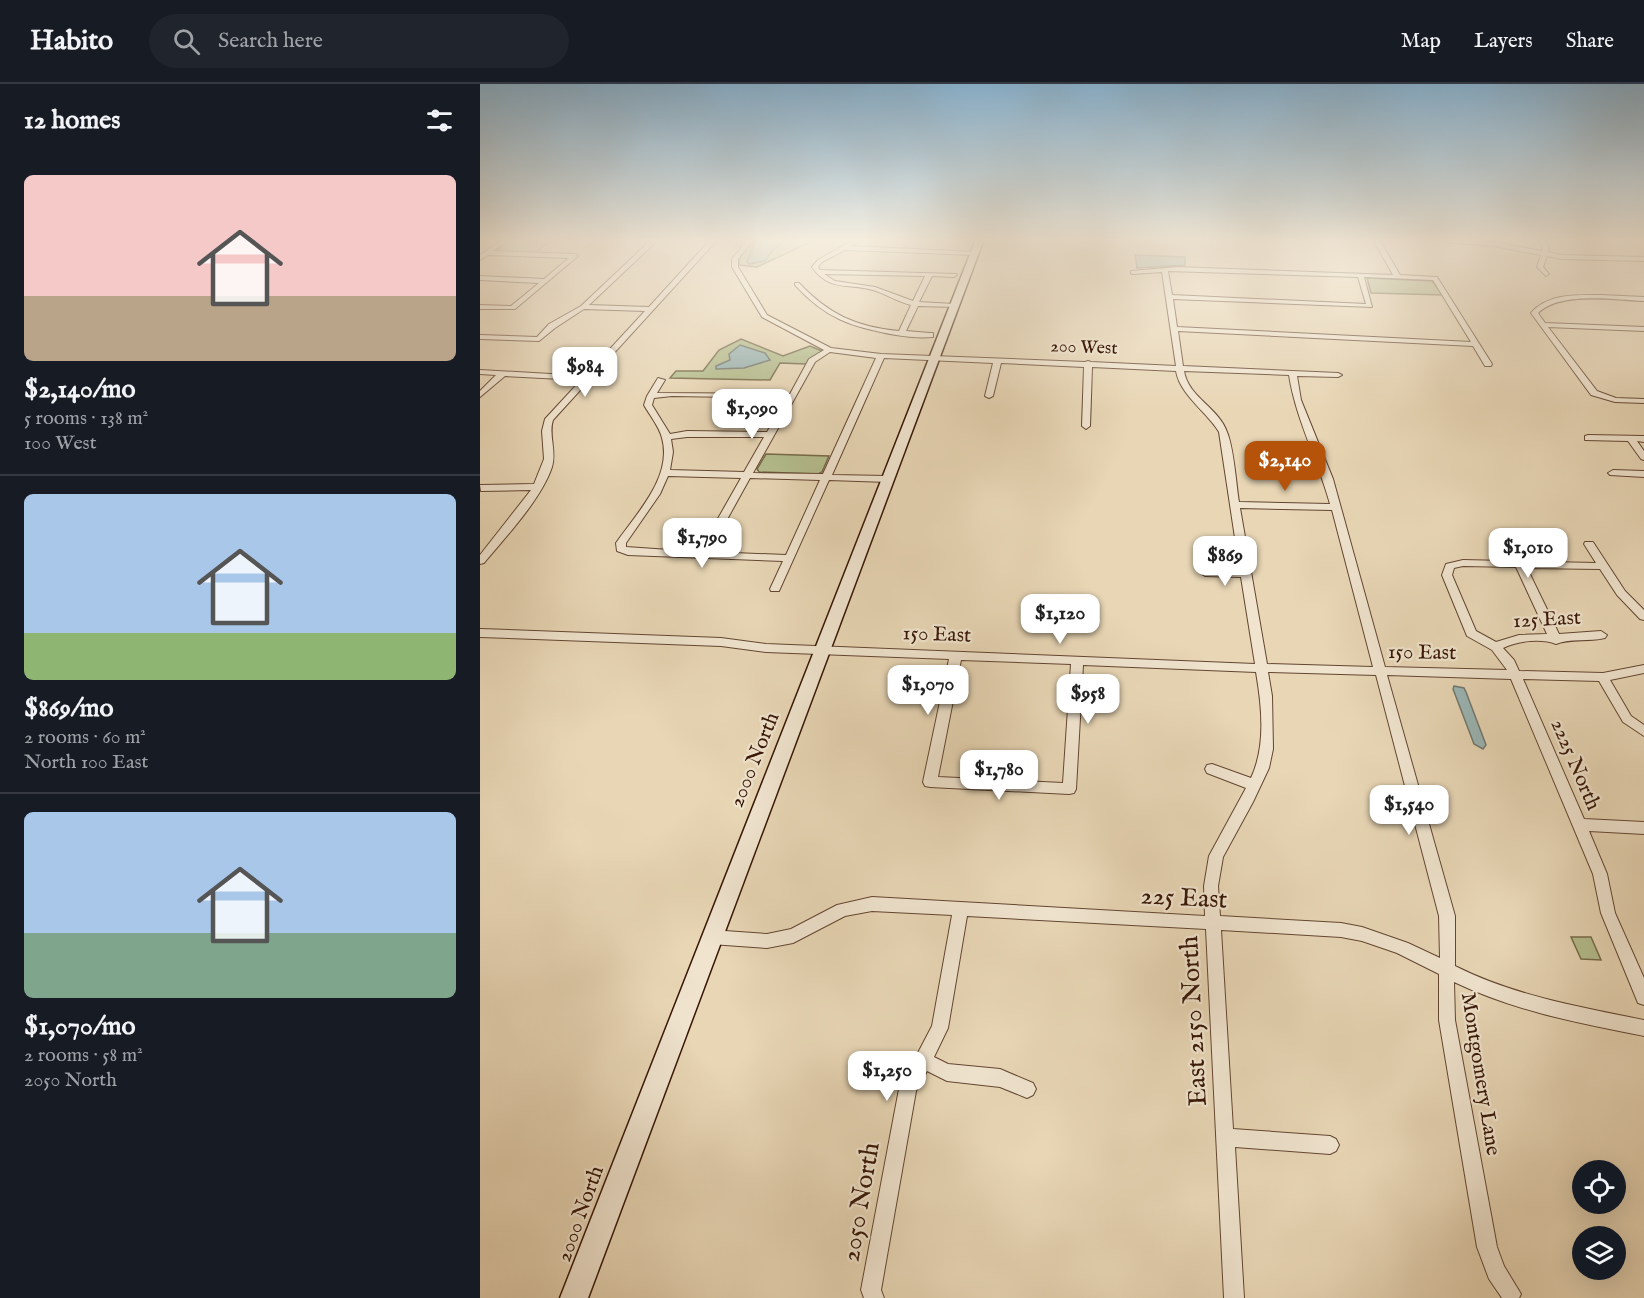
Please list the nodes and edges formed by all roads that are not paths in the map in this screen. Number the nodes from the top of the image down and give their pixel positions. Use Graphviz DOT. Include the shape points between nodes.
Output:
graph roads {
  1 [pos="528,296"];
  2 [pos="595,296"];
  3 [pos="662,296"];
  4 [pos="752,296"];
  5 [pos="807,296"];
  6 [pos="893,296"];
  7 [pos="919,296"];
  8 [pos="958,296"];
  9 [pos="1367,296"];
  10 [pos="1446,296"];
  11 [pos="1171,297"];
  12 [pos="1644,298"];
  13 [pos="915,304"];
  14 [pos="480,306"];
  15 [pos="954,306"];
  16 [pos="583,307"];
  17 [pos="650,309"];
  18 [pos="1542,325"];
  19 [pos="1174,329"];
  20 [pos="1644,329"];
  21 [pos="901,334"];
  22 [pos="930,335"];
  23 [pos="480,337"];
  24 [pos="1475,344"];
  25 [pos="829,350"];
  26 [pos="881,356"];
  27 [pos="935,358"];
  28 [pos="998,360"];
  29 [pos="1088,363"];
  30 [pos="1488,364"];
  31 [pos="1179,366"];
  32 [pos="480,372"];
  33 [pos="1292,372"];
  34 [pos="502,374"];
  35 [pos="1338,375"];
  36 [pos="585,378"];
  37 [pos="661,380"];
  38 [pos="480,395"];
  39 [pos="651,396"];
  40 [pos="792,396"];
  41 [pos="989,396"];
  42 [pos="1644,401"];
  43 [pos="1086,426"];
  44 [pos="770,435"];
  45 [pos="666,437"];
  46 [pos="1588,438"];
  47 [pos="1644,439"];
  48 [pos="1631,440"];
  49 [pos="1644,457"];
  50 [pos="666,473"];
  51 [pos="1613,473"];
  52 [pos="1644,474"];
  53 [pos="747,476"];
  54 [pos="826,478"];
  55 [pos="888,479"];
  56 [pos="535,487"];
  57 [pos="482,488"];
  58 [pos="1234,505"];
  59 [pos="1335,507"];
  60 [pos="1589,544"];
  61 [pos="702,555"];
  62 [pos="790,558"];
  63 [pos="480,561"];
  64 [pos="1520,564"];
  65 [pos="1603,566"];
  66 [pos="1205,573"];
  67 [pos="1246,574"];
  68 [pos="775,589"];
  69 [pos="1644,616"];
  70 [pos="480,633"];
  71 [pos="1601,635"];
  72 [pos="1556,640"];
  73 [pos="1496,647"];
  74 [pos="822,651"];
  75 [pos="956,656"];
  76 [pos="1077,660"];
  77 [pos="1261,668"];
  78 [pos="1644,669"];
  79 [pos="1382,671"];
  80 [pos="1515,675"];
  81 [pos="1603,677"];
  82 [pos="1642,730"];
  83 [pos="1212,769"];
  84 [pos="1254,785"];
  85 [pos="1579,825"];
  86 [pos="1644,828"];
  87 [pos="961,909"];
  88 [pos="1213,924"];
  89 [pos="711,937"];
  90 [pos="1446,968"];
  91 [pos="1644,997"];
  92 [pos="1644,1028"];
  93 [pos="923,1060"];
  94 [pos="1028,1089"];
  95 [pos="1225,1137"];
  96 [pos="1330,1145"];
  97 [pos="1511,1294"];
  98 [pos="574,1298"];
  99 [pos="874,1298"];
  100 [pos="1234,1298"];
  1 -- 14 [label="street" via="513,308"];
  2 -- 16 [label="street"];
  3 -- 17 [label="street"];
  4 -- 25 [label="street" via="764,316"];
  5 -- 21 [label="street" via="843,320 873,331"];
  6 -- 13 [label="street"];
  7 -- 13 [label="street"];
  8 -- 15 [label="street, 2000 North"];
  9 -- 11 [label="street" via="1370,306"];
  10 -- 24 [label="street"];
  11 -- 19 [label="street, East 2150 North"];
  12 -- 18 [label="street" via="1552,300 1534,313"];
  13 -- 15 [label="street"];
  13 -- 21 [label="street"];
  15 -- 27 [label="street, 2000 North"];
  16 -- 17 [label="street"];
  16 -- 23 [label="street" via="539,339"];
  17 -- 36 [label="street"];
  18 -- 20 [label="street"];
  18 -- 42 [label="street" via="1594,393"];
  19 -- 24 [label="street"];
  19 -- 31 [label="street, East 2150 North"];
  21 -- 22 [label="street"];
  24 -- 30 [label="street"];
  25 -- 26 [label="street, 200 West"];
  25 -- 40 [label="street" via="812,361"];
  26 -- 27 [label="street, 200 West"];
  26 -- 54 [label="street"];
  27 -- 28 [label="street, 200 West"];
  27 -- 55 [label="street, 2000 North"];
  28 -- 29 [label="street, 200 West"];
  28 -- 41 [label="street"];
  29 -- 31 [label="street, 200 West"];
  29 -- 43 [label="street"];
  31 -- 33 [label="street, 200 West"];
  31 -- 58 [label="street, East 2150 North" via="1186,388 1216,418 1223,432"];
  32 -- 34 [label="street"];
  33 -- 35 [label="street, 200 West"];
  33 -- 59 [label="street, Montgomery Lane" via="1297,400 1325,467"];
  34 -- 36 [label="street"];
  34 -- 38 [label="street"];
  36 -- 56 [label="street" via="545,426 548,464"];
  37 -- 39 [label="street"];
  39 -- 40 [label="street"];
  39 -- 45 [label="street" via="648,405"];
  40 -- 44 [label="street"];
  44 -- 45 [label="street"];
  44 -- 53 [label="street"];
  45 -- 50 [label="street" via="670,455"];
  46 -- 48 [label="street"];
  47 -- 48 [label="street"];
  48 -- 49 [label="street"];
  50 -- 53 [label="street"];
  50 -- 61 [label="street" via="621,543 621,549"];
  51 -- 52 [label="street"];
  53 -- 54 [label="street"];
  53 -- 61 [label="street"];
  54 -- 55 [label="street"];
  54 -- 62 [label="street"];
  55 -- 74 [label="street, 2000 North"];
  56 -- 57 [label="street"];
  56 -- 63 [label="street" via="505,533"];
  58 -- 59 [label="street"];
  58 -- 67 [label="street, East 2150 North"];
  59 -- 79 [label="street, Montgomery Lane"];
  60 -- 65 [label="street"];
  61 -- 62 [label="street"];
  62 -- 68 [label="street"];
  64 -- 65 [label="street"];
  64 -- 72 [label="street"];
  64 -- 73 [label="street, 2225 North" via="1463,563 1450,566 1447,575 1466,626 1479,639"];
  65 -- 69 [label="street"];
  66 -- 67 [label="street"];
  67 -- 77 [label="street, East 2150 North"];
  70 -- 74 [label="street, 150 East" via="722,642"];
  71 -- 72 [label="street, 125 East"];
  72 -- 73 [label="street, 125 East" via="1515,639"];
  73 -- 80 [label="street, 2225 North" via="1505,654"];
  74 -- 75 [label="street, 150 East"];
  74 -- 89 [label="street, 2000 North"];
  75 -- 76 [label="street, 150 East"];
  75 -- 76 [label="street" via="930,782 1069,789"];
  76 -- 77 [label="street, 150 East"];
  77 -- 79 [label="street, 150 East"];
  77 -- 84 [label="street, East 2150 North" via="1267,749"];
  78 -- 81 [label="street, 150 East"];
  79 -- 80 [label="street, 150 East"];
  79 -- 90 [label="street, Montgomery Lane" via="1447,916"];
  80 -- 81 [label="street, 150 East"];
  80 -- 85 [label="street, 2225 North"];
  81 -- 82 [label="street" via="1627,719"];
  83 -- 84 [label="street"];
  84 -- 88 [label="street, East 2150 North" via="1216,856 1211,886"];
  85 -- 86 [label="street"];
  85 -- 91 [label="street, 2225 North" via="1600,874 1608,913"];
  87 -- 88 [label="street, 225 East"];
  87 -- 89 [label="street, 225 East" via="872,904 842,910 793,936 767,940"];
  87 -- 93 [label="street, 2050 North" via="940,1028"];
  88 -- 90 [label="street, 225 East" via="1358,932 1391,941"];
  88 -- 95 [label="street, East 2150 North"];
  89 -- 98 [label="street, 2000 North"];
  90 -- 92 [label="street, 225 East" via="1512,998"];
  90 -- 97 [label="street, Montgomery Lane" via="1447,1020 1487,1247 1496,1272"];
  93 -- 94 [label="street" via="947,1072 1000,1078"];
  93 -- 99 [label="street, 2050 North" via="908,1089 871,1290"];
  95 -- 96 [label="street"];
  95 -- 100 [label="street, East 2150 North"];
}
